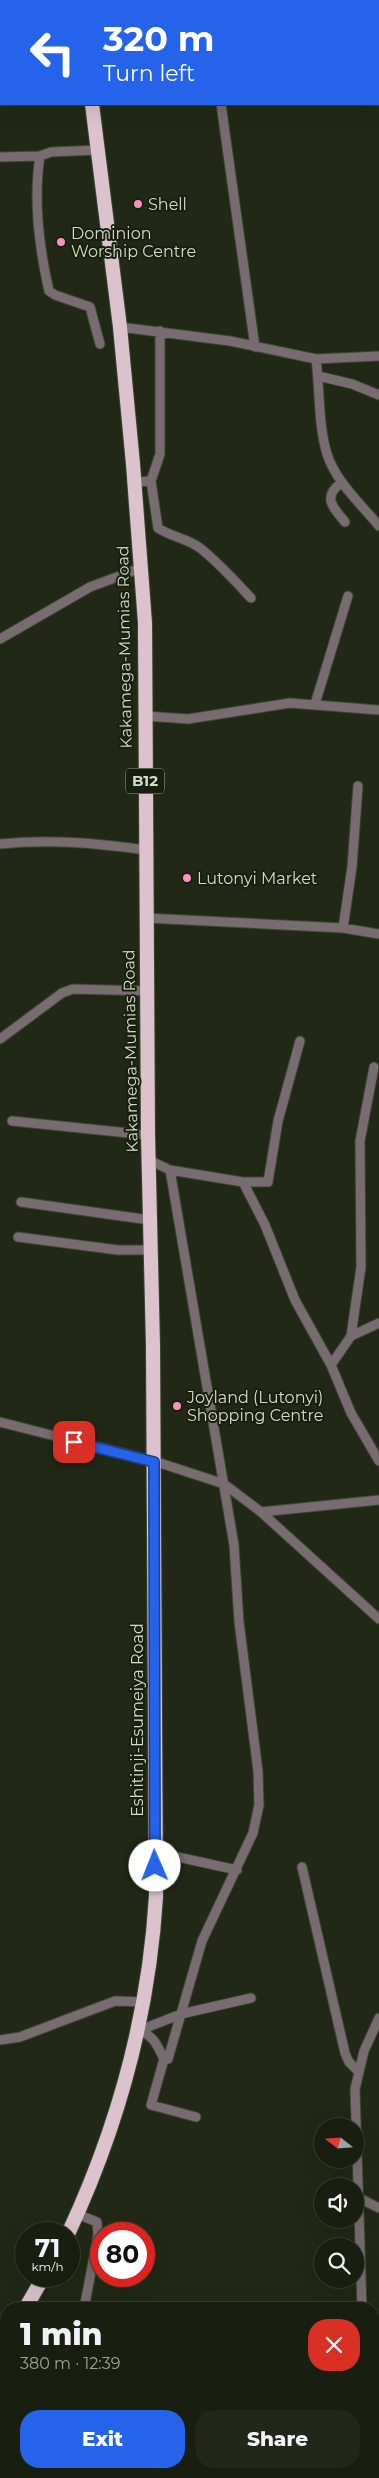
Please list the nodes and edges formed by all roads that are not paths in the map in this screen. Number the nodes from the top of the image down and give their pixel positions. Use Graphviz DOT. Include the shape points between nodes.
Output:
graph roads {
  1 [pos="92,105"];
  2 [pos="221,105"];
  3 [pos="97,150"];
  4 [pos="40,156"];
  5 [pos="0,157"];
  6 [pos="120,327"];
  7 [pos="160,331"];
  8 [pos="100,344"];
  9 [pos="255,347"];
  10 [pos="379,356"];
  11 [pos="316,359"];
  12 [pos="318,376"];
  13 [pos="379,395"];
  14 [pos="151,481"];
  15 [pos="135,482"];
  16 [pos="342,482"];
  17 [pos="345,522"];
  18 [pos="379,526"];
  19 [pos="141,568"];
  20 [pos="348,596"];
  21 [pos="252,598"];
  22 [pos="0,639"];
  23 [pos="315,704"];
  24 [pos="379,710"];
  25 [pos="145,716"];
  26 [pos="358,786"];
  27 [pos="0,844"];
  28 [pos="146,850"];
  29 [pos="146,918"];
  30 [pos="343,928"];
  31 [pos="379,934"];
  32 [pos="148,991"];
  33 [pos="0,1039"];
  34 [pos="300,1041"];
  35 [pos="374,1067"];
  36 [pos="12,1121"];
  37 [pos="148,1135"];
  38 [pos="149,1160"];
  39 [pos="170,1170"];
  40 [pos="243,1182"];
  41 [pos="21,1202"];
  42 [pos="150,1220"];
  43 [pos="18,1237"];
  44 [pos="150,1250"];
  45 [pos="379,1323"];
  46 [pos="351,1336"];
  47 [pos="331,1365"];
  48 [pos="0,1422"];
  49 [pos="379,1461"];
  50 [pos="154,1462"];
  51 [pos="224,1484"];
  52 [pos="379,1500"];
  53 [pos="262,1512"];
  54 [pos="379,1619"];
  55 [pos="155,1852"];
  56 [pos="302,1867"];
  57 [pos="237,1870"];
  58 [pos="251,1998"];
  59 [pos="144,2002"];
  60 [pos="181,2014"];
  61 [pos="379,2018"];
  62 [pos="138,2031"];
  63 [pos="0,2040"];
  64 [pos="164,2059"];
  65 [pos="359,2072"];
  66 [pos="196,2118"];
  67 [pos="357,2178"];
  68 [pos="364,2200"];
  69 [pos="379,2208"];
  70 [pos="77,2214"];
  71 [pos="73,2222"];
  72 [pos="358,2228"];
  73 [pos="38,2287"];
  74 [pos="29,2302"];
  75 [pos="85,2302"];
  76 [pos="362,2302"];
  1 -- 3 [label="highway, Kakamega-Mumias Road / B12"];
  2 -- 9 [label="street"];
  3 -- 4 [label="street" via="51,152"];
  3 -- 6 [label="highway, Kakamega-Mumias Road / B12"];
  4 -- 5 [label="street"];
  4 -- 8 [label="street" via="37,190 40,247 49,291 90,307"];
  6 -- 7 [label="street"];
  6 -- 15 [label="highway, Kakamega-Mumias Road / B12"];
  7 -- 9 [label="street"];
  7 -- 14 [label="street" via="160,454"];
  9 -- 11 [label="street"];
  10 -- 11 [label="street"];
  11 -- 12 [label="street"];
  12 -- 13 [label="street"];
  12 -- 16 [label="street" via="327,456"];
  14 -- 15 [label="street"];
  14 -- 21 [label="street" via="158,528 200,548"];
  15 -- 19 [label="highway, Kakamega-Mumias Road / B12"];
  16 -- 17 [label="street" via="332,489 330,496"];
  16 -- 18 [label="street"];
  19 -- 22 [label="street" via="90,587"];
  19 -- 25 [label="highway, Kakamega-Mumias Road / B12" via="145,623"];
  20 -- 23 [label="street"];
  23 -- 24 [label="street"];
  23 -- 25 [label="street" via="277,704 188,718"];
  25 -- 28 [label="highway, Kakamega-Mumias Road / B12"];
  26 -- 30 [label="street" via="352,867"];
  27 -- 28 [label="street" via="53,840"];
  28 -- 29 [label="highway, Kakamega-Mumias Road / B12"];
  29 -- 30 [label="street"];
  29 -- 32 [label="highway, Kakamega-Mumias Road / B12"];
  30 -- 31 [label="street"];
  32 -- 33 [label="street" via="73,989 62,992"];
  32 -- 37 [label="highway, Kakamega-Mumias Road / B12"];
  34 -- 40 [label="street" via="278,1120 268,1182"];
  35 -- 46 [label="street" via="360,1141 361,1267"];
  36 -- 37 [label="street"];
  37 -- 38 [label="highway, Kakamega-Mumias Road / B12"];
  38 -- 39 [label="street"];
  38 -- 42 [label="highway, Kakamega-Mumias Road / B12"];
  39 -- 40 [label="street"];
  39 -- 51 [label="street"];
  40 -- 47 [label="street" via="265,1225 294,1300"];
  41 -- 42 [label="street"];
  42 -- 44 [label="highway, Kakamega-Mumias Road / B12"];
  43 -- 44 [label="street" via="118,1250"];
  44 -- 50 [label="highway, Kakamega-Mumias Road / B12"];
  45 -- 46 [label="street"];
  46 -- 47 [label="street"];
  47 -- 49 [label="street" via="351,1413"];
  48 -- 50 [label="street"];
  50 -- 51 [label="street"];
  50 -- 55 [label="highway, Eshitinji-Esumeiya Road / B12"];
  51 -- 53 [label="street"];
  51 -- 57 [label="street" via="234,1546 239,1622 258,1771 259,1805 253,1833"];
  52 -- 53 [label="street"];
  53 -- 54 [label="street"];
  55 -- 57 [label="street"];
  55 -- 59 [label="highway, Eshitinji-Esumeiya Road / B12" via="153,1941"];
  56 -- 65 [label="street" via="343,2045 349,2062"];
  57 -- 60 [label="street" via="202,1941"];
  58 -- 60 [label="street"];
  59 -- 62 [label="highway, Eshitinji-Esumeiya Road / B12"];
  59 -- 63 [label="street" via="115,2001 20,2037"];
  60 -- 62 [label="street"];
  60 -- 64 [label="street" via="168,2059"];
  61 -- 65 [label="street" via="364,2051"];
  62 -- 64 [label="street" via="155,2040"];
  62 -- 70 [label="highway, Eshitinji-Esumeiya Road / B12" via="112,2126"];
  64 -- 66 [label="street" via="152,2105"];
  65 -- 67 [label="street" via="355,2089"];
  68 -- 69 [label="street"];
  70 -- 71 [label="highway, Eshitinji-Esumeiya Road / B12"];
  70 -- 75 [label="street" via="97,2222 98,2235"];
  72 -- 76 [label="street"];
  73 -- 74 [label="highway"];
}
